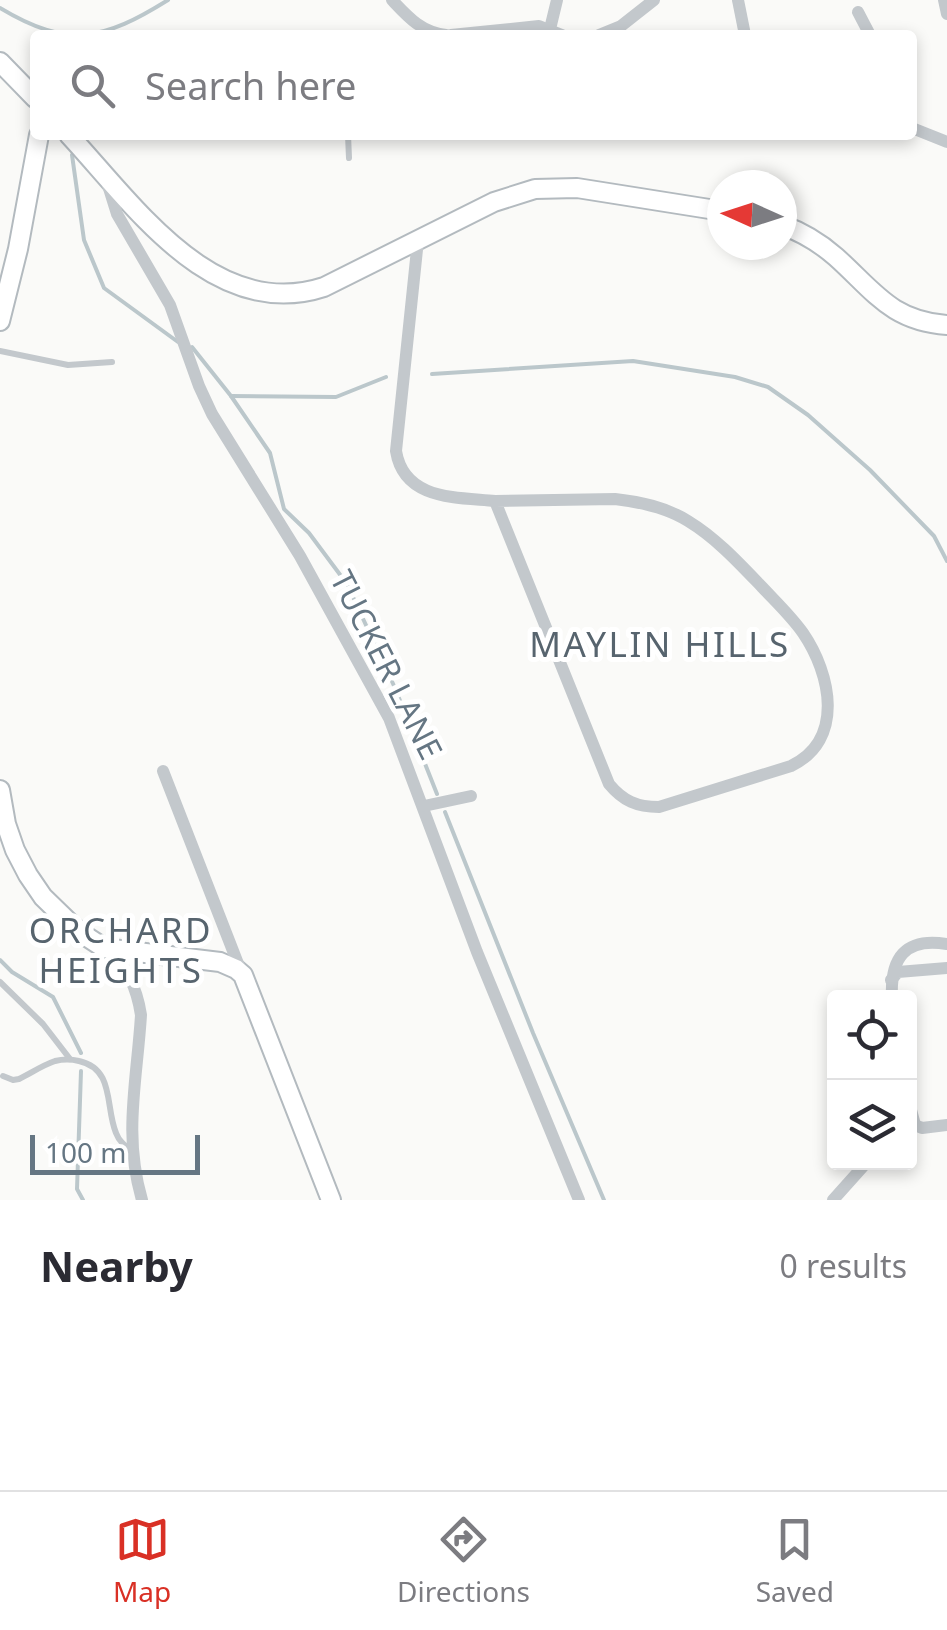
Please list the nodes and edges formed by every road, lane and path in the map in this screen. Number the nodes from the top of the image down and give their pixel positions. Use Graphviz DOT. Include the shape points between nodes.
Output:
graph roads {
  1 [pos="392,0"];
  2 [pos="557,0"];
  3 [pos="654,0"];
  4 [pos="738,0"];
  5 [pos="944,0"];
  6 [pos="858,12"];
  7 [pos="947,14"];
  8 [pos="415,30"];
  9 [pos="498,30"];
  10 [pos="544,30"];
  11 [pos="556,30"];
  12 [pos="611,30"];
  13 [pos="743,30"];
  14 [pos="867,30"];
  15 [pos="0,62"];
  16 [pos="30,93"];
  17 [pos="917,130"];
  18 [pos="38,140"];
  19 [pos="73,140"];
  20 [pos="348,140"];
  21 [pos="947,142"];
  22 [pos="349,158"];
  23 [pos="105,174"];
  24 [pos="707,209"];
  25 [pos="797,231"];
  26 [pos="418,240"];
  27 [pos="0,321"];
  28 [pos="947,326"];
  29 [pos="0,351"];
  30 [pos="112,362"];
  31 [pos="495,501"];
  32 [pos="163,771"];
  33 [pos="0,790"];
  34 [pos="471,796"];
  35 [pos="424,806"];
  36 [pos="947,944"];
  37 [pos="104,948"];
  38 [pos="947,968"];
  39 [pos="243,975"];
  40 [pos="891,980"];
  41 [pos="0,982"];
  42 [pos="892,990"];
  43 [pos="70,1060"];
  44 [pos="3,1076"];
  45 [pos="947,1125"];
  46 [pos="917,1128"];
  47 [pos="132,1150"];
  48 [pos="861,1170"];
  49 [pos="142,1200"];
  50 [pos="331,1200"];
  51 [pos="579,1200"];
  52 [pos="834,1200"];
  1 -- 8 [label="street"];
  2 -- 11 [label="street"];
  3 -- 12 [label="street"];
  4 -- 13 [label="street"];
  5 -- 7 [label="street"];
  6 -- 14 [label="street"];
  9 -- 10 [label="street"];
  15 -- 16 [label="street"];
  17 -- 21 [label="street"];
  18 -- 27 [label="street"];
  19 -- 23 [label="street"];
  20 -- 22 [label="lane"];
  23 -- 26 [label="street" via="180,252 255,292 288,295 324,287"];
  23 -- 35 [label="street, TUCKER LANE" via="117,214 170,304 212,414 376,690"];
  24 -- 26 [label="street" via="577,188 534,189"];
  25 -- 28 [label="street" via="884,304"];
  26 -- 31 [label="street" via="398,463 409,481 427,491"];
  29 -- 30 [label="lane" via="68,365"];
  31 -- 31 [label="street" via="616,793 648,807 674,802 791,766 818,744 828,714 814,652 790,618 706,534 676,514 636,502"];
  32 -- 39 [label="street"];
  33 -- 37 [label="street" via="28,875 61,917"];
  34 -- 35 [label="street"];
  35 -- 51 [label="street, TUCKER LANE"];
  36 -- 40 [label="street" via="906,950"];
  37 -- 39 [label="street" via="220,962"];
  37 -- 47 [label="street" via="130,976 141,1015"];
  38 -- 40 [label="street" via="898,972"];
  39 -- 50 [label="street"];
  40 -- 42 [label="street"];
  41 -- 43 [label="lane"];
  43 -- 44 [label="lane" via="14,1080"];
  43 -- 47 [label="lane" via="100,1072 115,1131"];
  45 -- 46 [label="street"];
  47 -- 49 [label="street"];
  48 -- 52 [label="street"];
}
